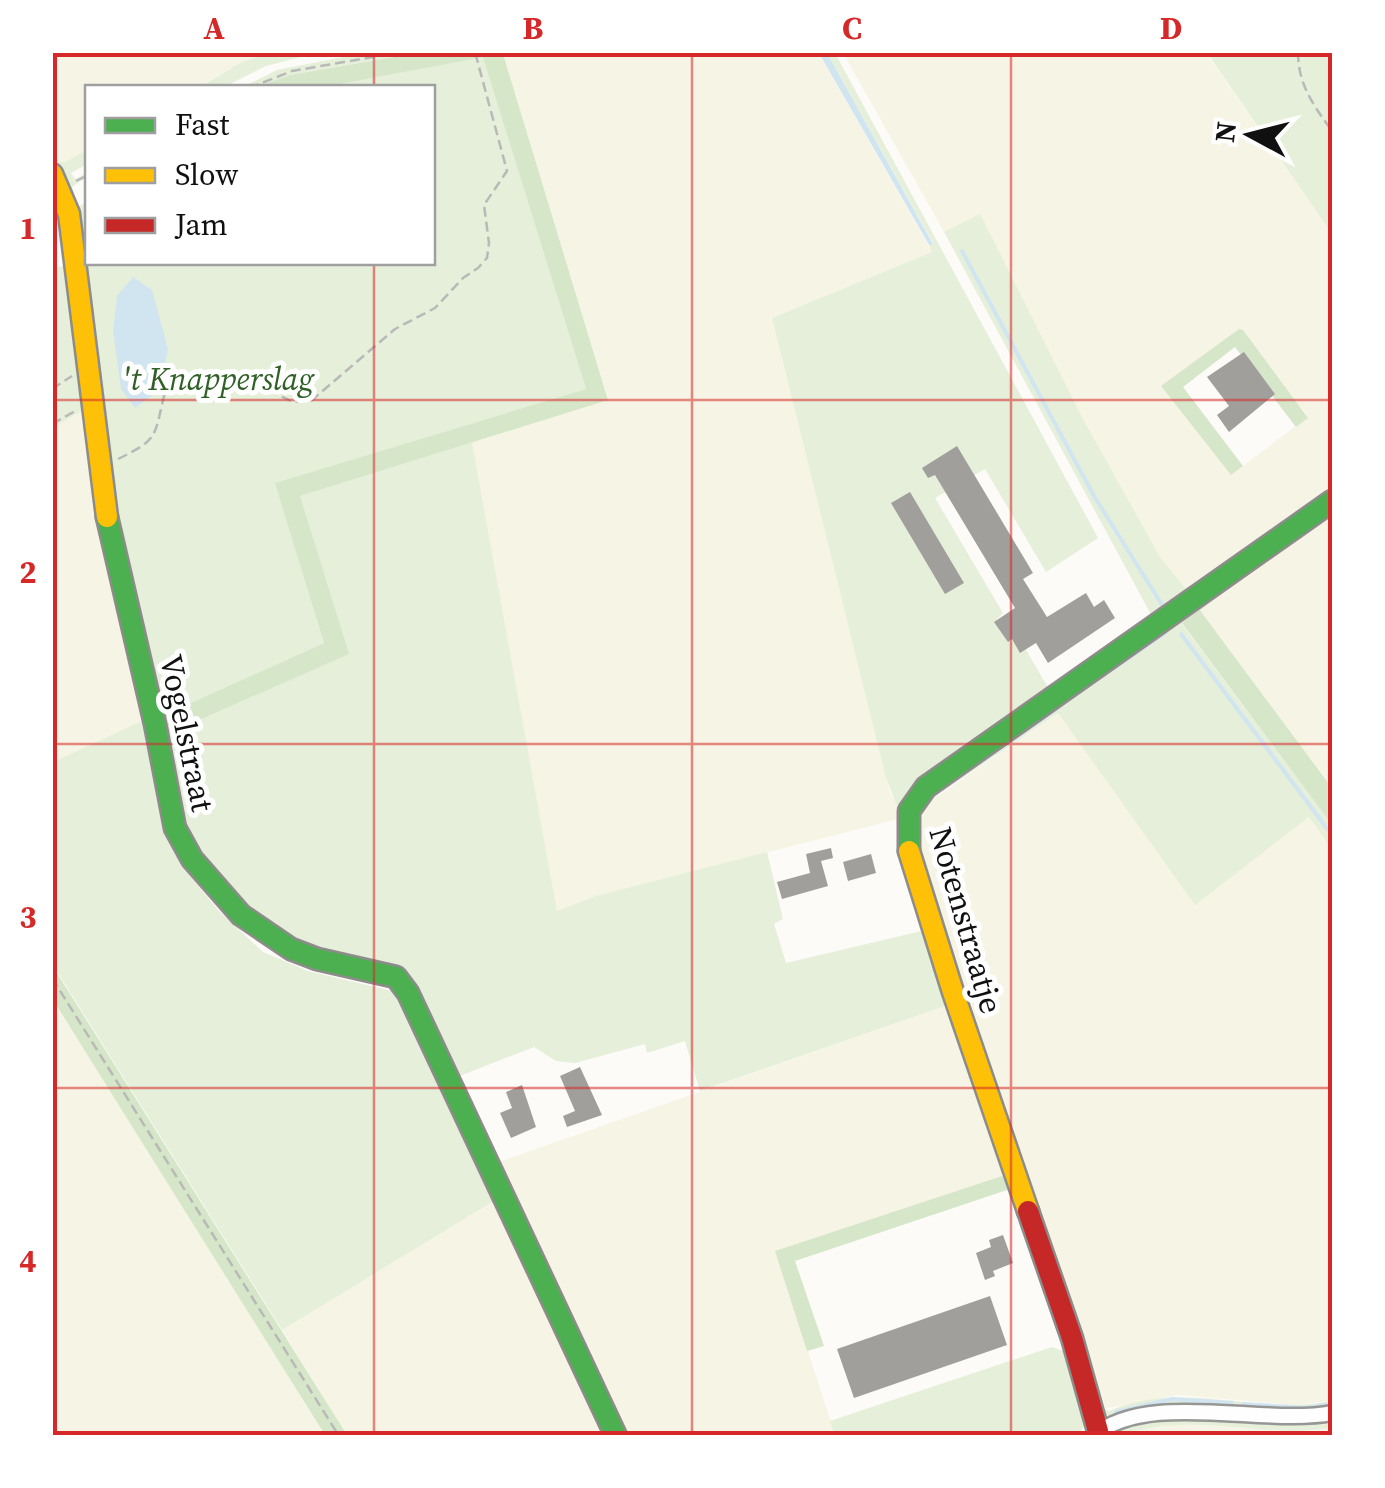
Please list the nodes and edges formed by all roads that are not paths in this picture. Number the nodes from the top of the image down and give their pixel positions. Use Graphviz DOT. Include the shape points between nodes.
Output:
graph roads {
  1 [pos="52,174"];
  2 [pos="1332,501"];
  3 [pos="1332,1414"];
  4 [pos="1096,1433"];
  5 [pos="616,1436"];
  1 -- 5 [label="street, Vogelstraat" via="68,214 106,520 175,828 192,859 241,915 291,949 396,978 408,993"];
  2 -- 4 [label="street, Notenstraatje" via="926,786 908,812 908,848 1072,1338"];
  3 -- 4 [label="street" via="1167,1412"];
}
